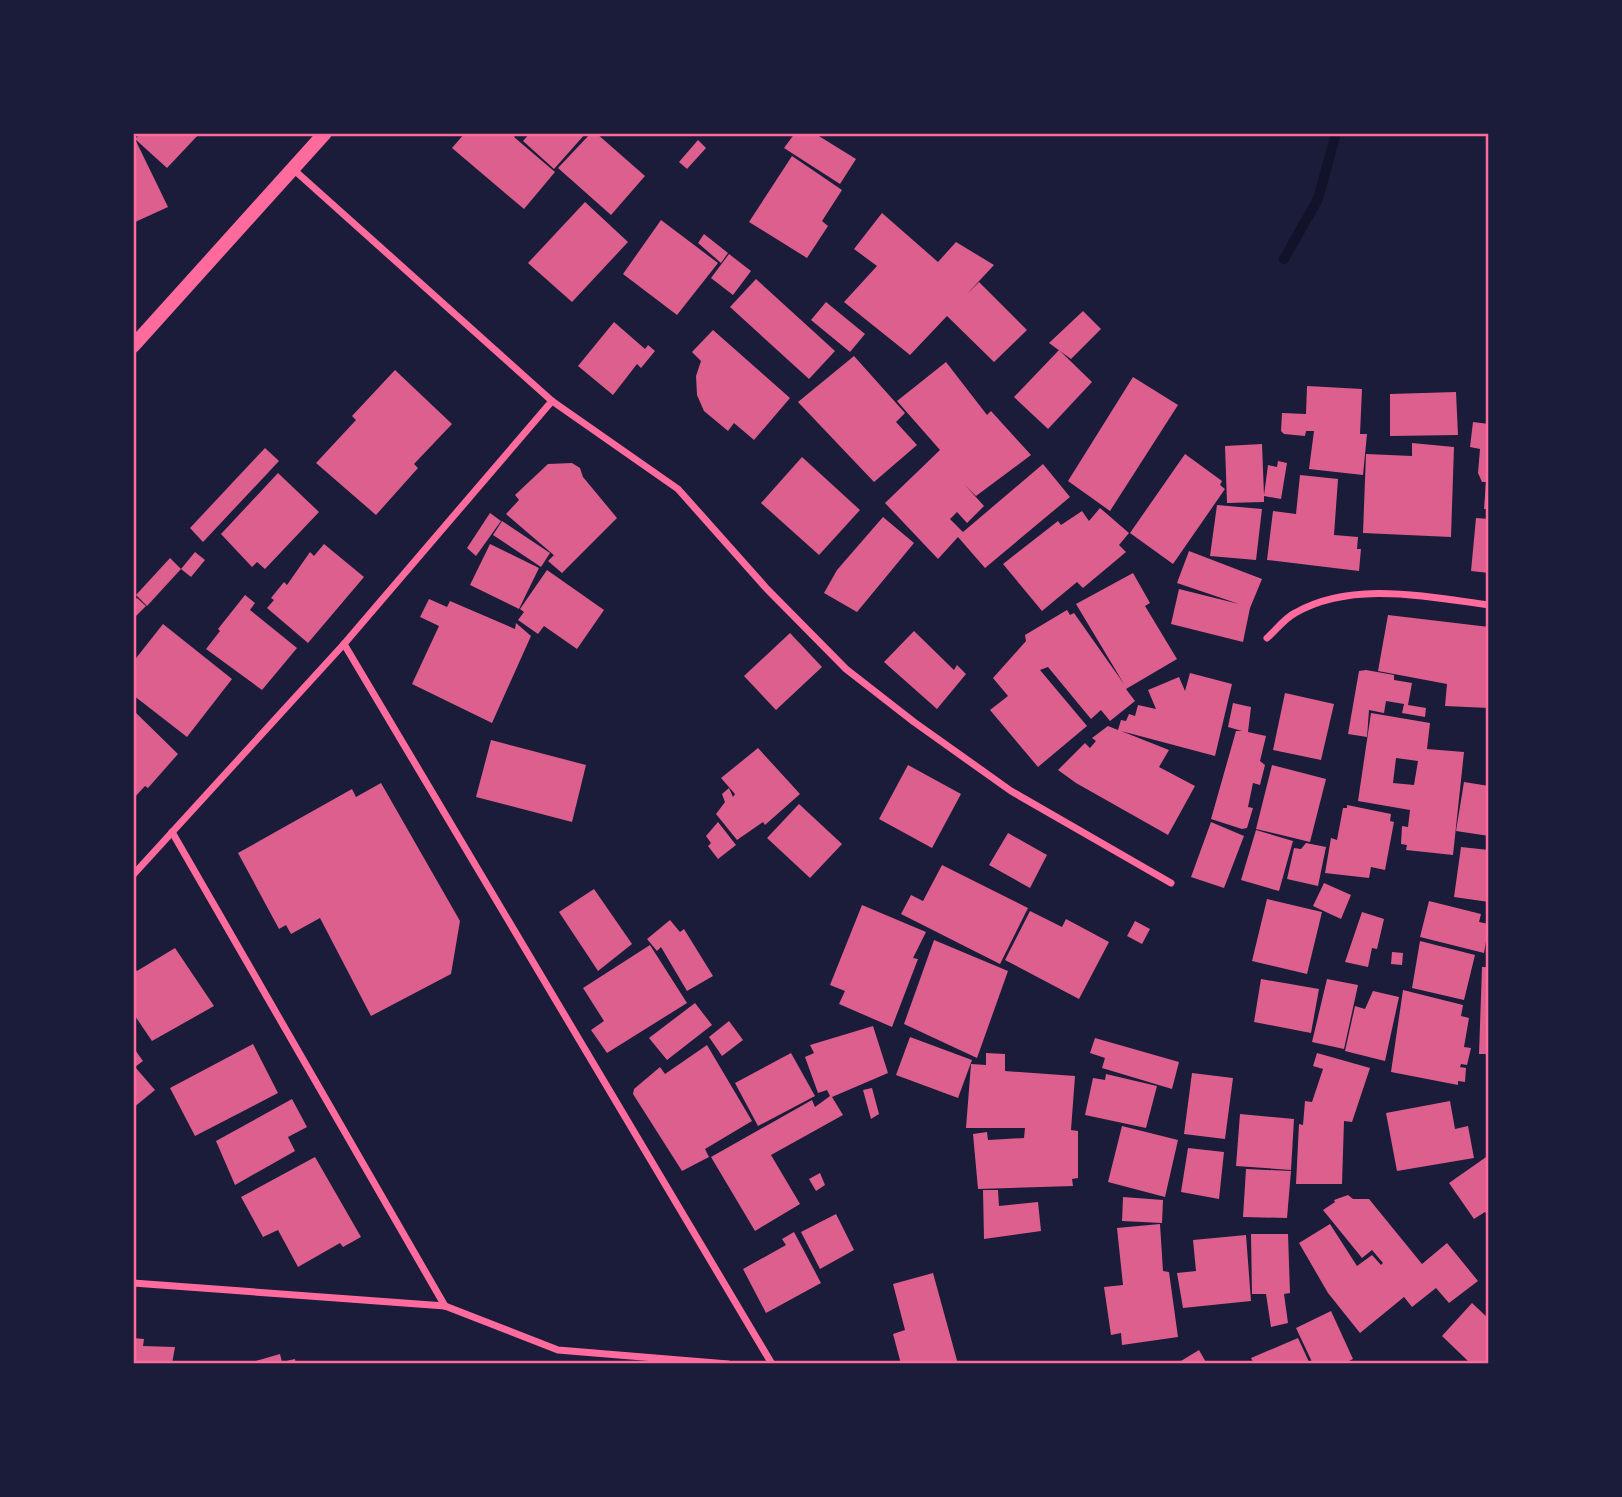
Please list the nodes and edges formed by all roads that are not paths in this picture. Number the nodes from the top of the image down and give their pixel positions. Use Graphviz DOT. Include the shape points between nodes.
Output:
graph roads {
  1 [pos="325,133"];
  2 [pos="292,169"];
  3 [pos="133,346"];
  4 [pos="552,401"];
  5 [pos="1489,605"];
  6 [pos="1267,638"];
  7 [pos="344,644"];
  8 [pos="172,832"];
  9 [pos="133,875"];
  10 [pos="1171,883"];
  11 [pos="133,1283"];
  12 [pos="445,1306"];
  13 [pos="728,1364"];
  14 [pos="772,1364"];
  1 -- 2 [label="main road"];
  2 -- 3 [label="main road"];
  2 -- 4 [label="street"];
  4 -- 7 [label="street"];
  4 -- 10 [label="street" via="678,488 767,589 846,668 914,722 1011,791"];
  5 -- 6 [label="street" via="1355,594 1294,613"];
  7 -- 8 [label="street"];
  7 -- 14 [label="street"];
  8 -- 9 [label="street"];
  8 -- 12 [label="street"];
  11 -- 12 [label="street"];
  12 -- 13 [label="street" via="558,1350"];
}
